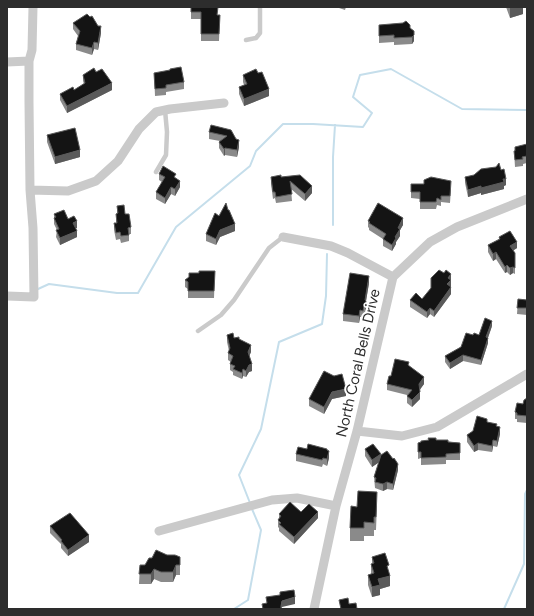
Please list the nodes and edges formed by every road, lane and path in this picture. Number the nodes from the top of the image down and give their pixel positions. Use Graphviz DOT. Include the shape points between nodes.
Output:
graph roads {
  1 [pos="33,7"];
  2 [pos="260,7"];
  3 [pos="246,40"];
  4 [pos="7,62"];
  5 [pos="29,62"];
  6 [pos="224,103"];
  7 [pos="165,110"];
  8 [pos="156,172"];
  9 [pos="30,190"];
  10 [pos="527,199"];
  11 [pos="283,237"];
  12 [pos="393,277"];
  13 [pos="7,296"];
  14 [pos="198,330"];
  15 [pos="527,374"];
  16 [pos="357,431"];
  17 [pos="336,506"];
  18 [pos="159,531"];
  19 [pos="314,609"];
  1 -- 5 [label="street" via="32,50"];
  2 -- 3 [label="lane" via="260,33 256,38"];
  4 -- 5 [label="street"];
  5 -- 9 [label="street"];
  6 -- 7 [label="street"];
  7 -- 8 [label="lane" via="166,155"];
  7 -- 9 [label="street" via="156,112 138,129 118,161 96,181 68,191"];
  9 -- 13 [label="street" via="34,228 34,297"];
  10 -- 12 [label="street, North Coral Bells Drive" via="457,227 430,242"];
  11 -- 12 [label="street" via="330,246"];
  11 -- 14 [label="lane" via="269,248 221,315"];
  12 -- 16 [label="street, North Coral Bells Drive"];
  15 -- 16 [label="street" via="437,426 402,436"];
  16 -- 17 [label="street, North Coral Bells Drive"];
  17 -- 18 [label="street" via="297,498 272,500"];
  17 -- 19 [label="street, North Coral Bells Drive"];
}
